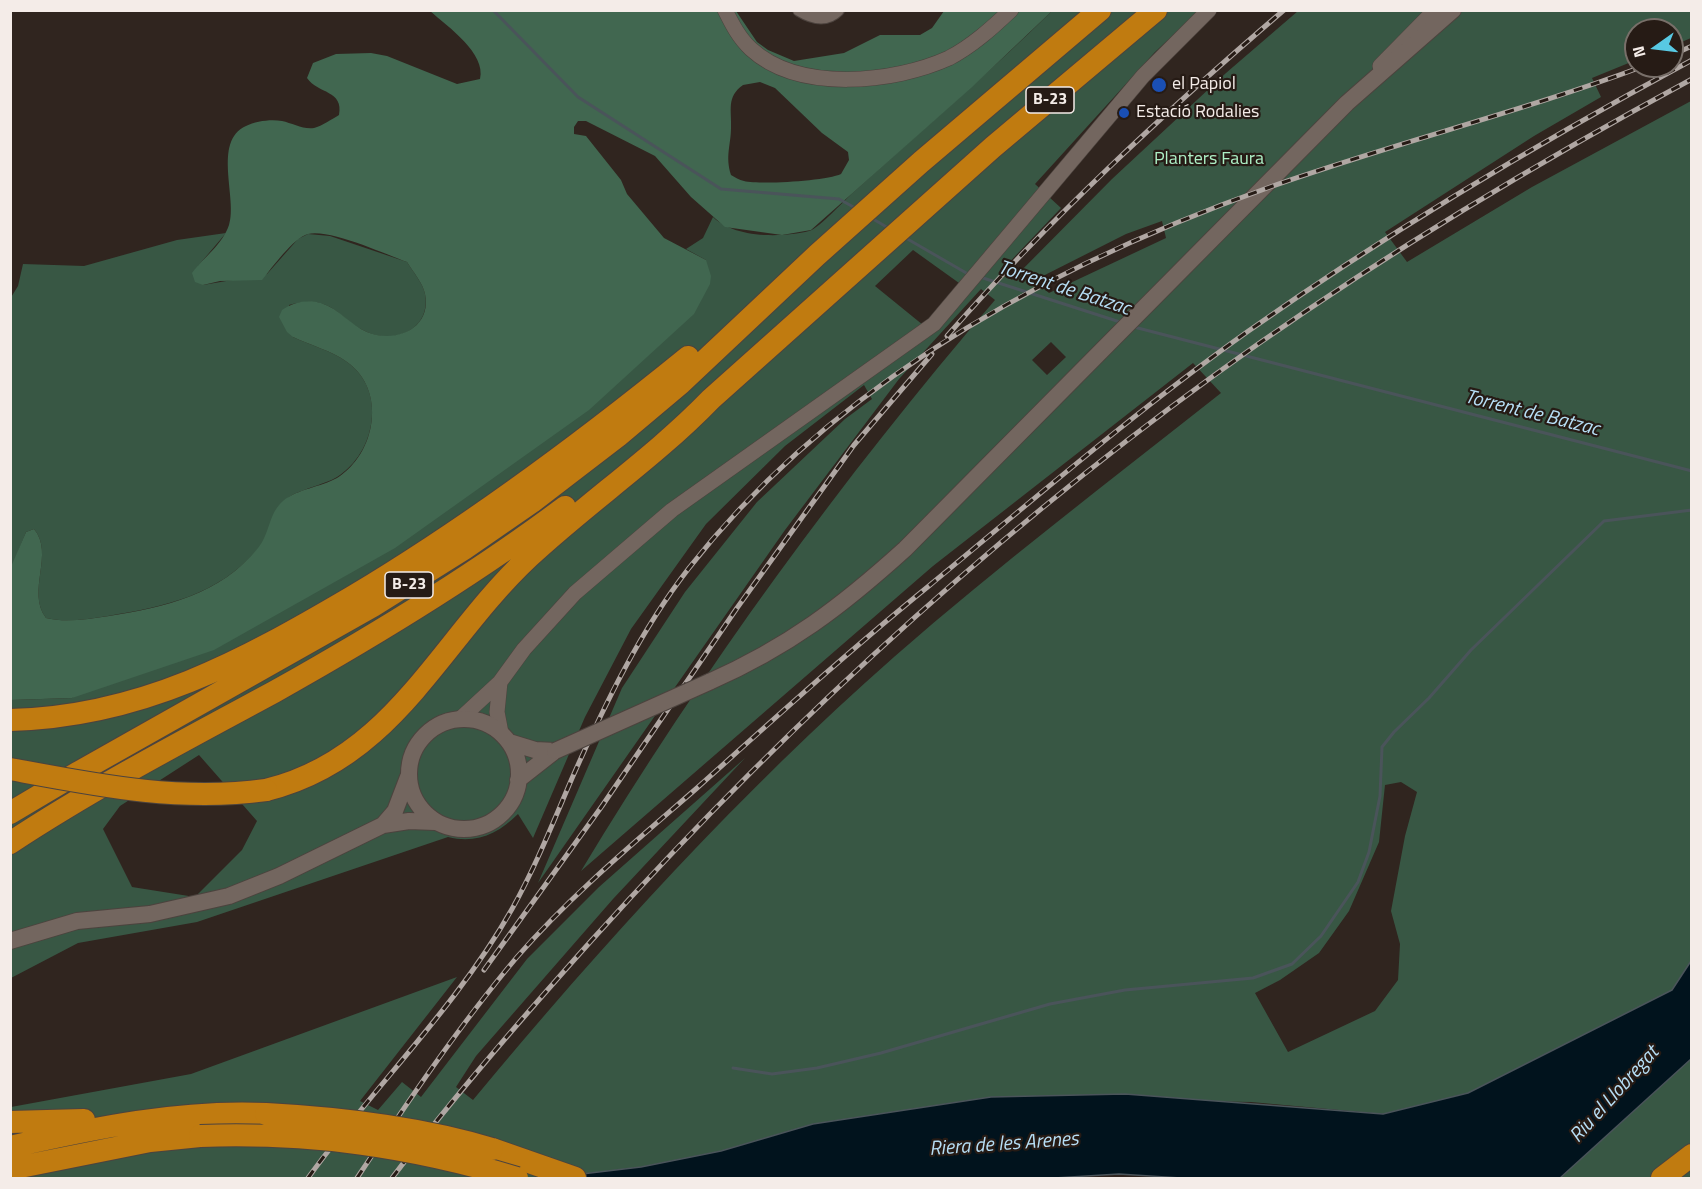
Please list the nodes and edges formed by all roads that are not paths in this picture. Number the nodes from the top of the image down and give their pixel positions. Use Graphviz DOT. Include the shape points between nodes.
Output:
graph roads {
  1 [pos="725,10"];
  2 [pos="799,10"];
  3 [pos="838,10"];
  4 [pos="1011,10"];
  5 [pos="1100,10"];
  6 [pos="1156,10"];
  7 [pos="1209,10"];
  8 [pos="1434,10"];
  9 [pos="1453,10"];
  10 [pos="1347,103"];
  11 [pos="767,299"];
  12 [pos="711,399"];
  13 [pos="500,682"];
  14 [pos="460,719"];
  15 [pos="10,720"];
  16 [pos="505,738"];
  17 [pos="555,751"];
  18 [pos="10,769"];
  19 [pos="408,777"];
  20 [pos="518,780"];
  21 [pos="10,813"];
  22 [pos="435,822"];
  23 [pos="383,825"];
  24 [pos="10,843"];
  25 [pos="10,941"];
  26 [pos="10,1122"];
  27 [pos="145,1133"];
  28 [pos="10,1147"];
  29 [pos="1692,1155"];
  30 [pos="10,1168"];
  31 [pos="35,1179"];
  32 [pos="517,1179"];
  33 [pos="575,1179"];
  34 [pos="1662,1179"];
  1 -- 4 [label="street" via="739,35 764,59 808,75 855,80 903,73 950,57 972,44"];
  2 -- 3 [label="street" via="819,18"];
  5 -- 11 [label="highway, B-23"];
  6 -- 12 [label="highway, B-23" via="945,190"];
  7 -- 13 [label="street" via="1143,76 946,312 923,334 672,510 607,563 538,634"];
  8 -- 10 [label="street"];
  9 -- 10 [label="main road"];
  10 -- 17 [label="main road, bridge" via="866,584 801,635 765,656"];
  11 -- 15 [label="highway" via="481,515 384,578 268,645 199,680 149,698 95,711"];
  11 -- 21 [label="highway, B-23" via="718,351 618,436 464,549 336,628"];
  12 -- 18 [label="highway, bridge" via="677,434 575,516 517,569 477,612 405,703 371,736 322,770 266,790 171,795"];
  12 -- 24 [label="highway, B-23" via="673,423 534,530 425,604 84,796"];
  13 -- 14 [label="street"];
  13 -- 16 [label="street" via="497,712"];
  14 -- 16 [label="main road" via="482,722"];
  14 -- 19 [label="main road" via="448,721 426,734 412,755"];
  16 -- 17 [label="main road" via="535,750"];
  16 -- 20 [label="main road" via="516,759"];
  17 -- 20 [label="main road"];
  19 -- 22 [label="main road" via="417,804"];
  19 -- 23 [label="main road" via="395,811"];
  20 -- 22 [label="main road" via="512,802 484,826 459,830"];
  22 -- 23 [label="main road"];
  23 -- 25 [label="main road" via="229,896 150,914 77,921"];
  26 -- 27 [label="highway"];
  27 -- 28 [label="highway"];
  27 -- 30 [label="highway"];
  27 -- 31 [label="highway"];
  27 -- 32 [label="highway, bridge" via="309,1136 366,1143 464,1163"];
  27 -- 33 [label="highway, bridge" via="169,1118 253,1113 377,1125 474,1144"];
  29 -- 34 [label="highway"];
}
